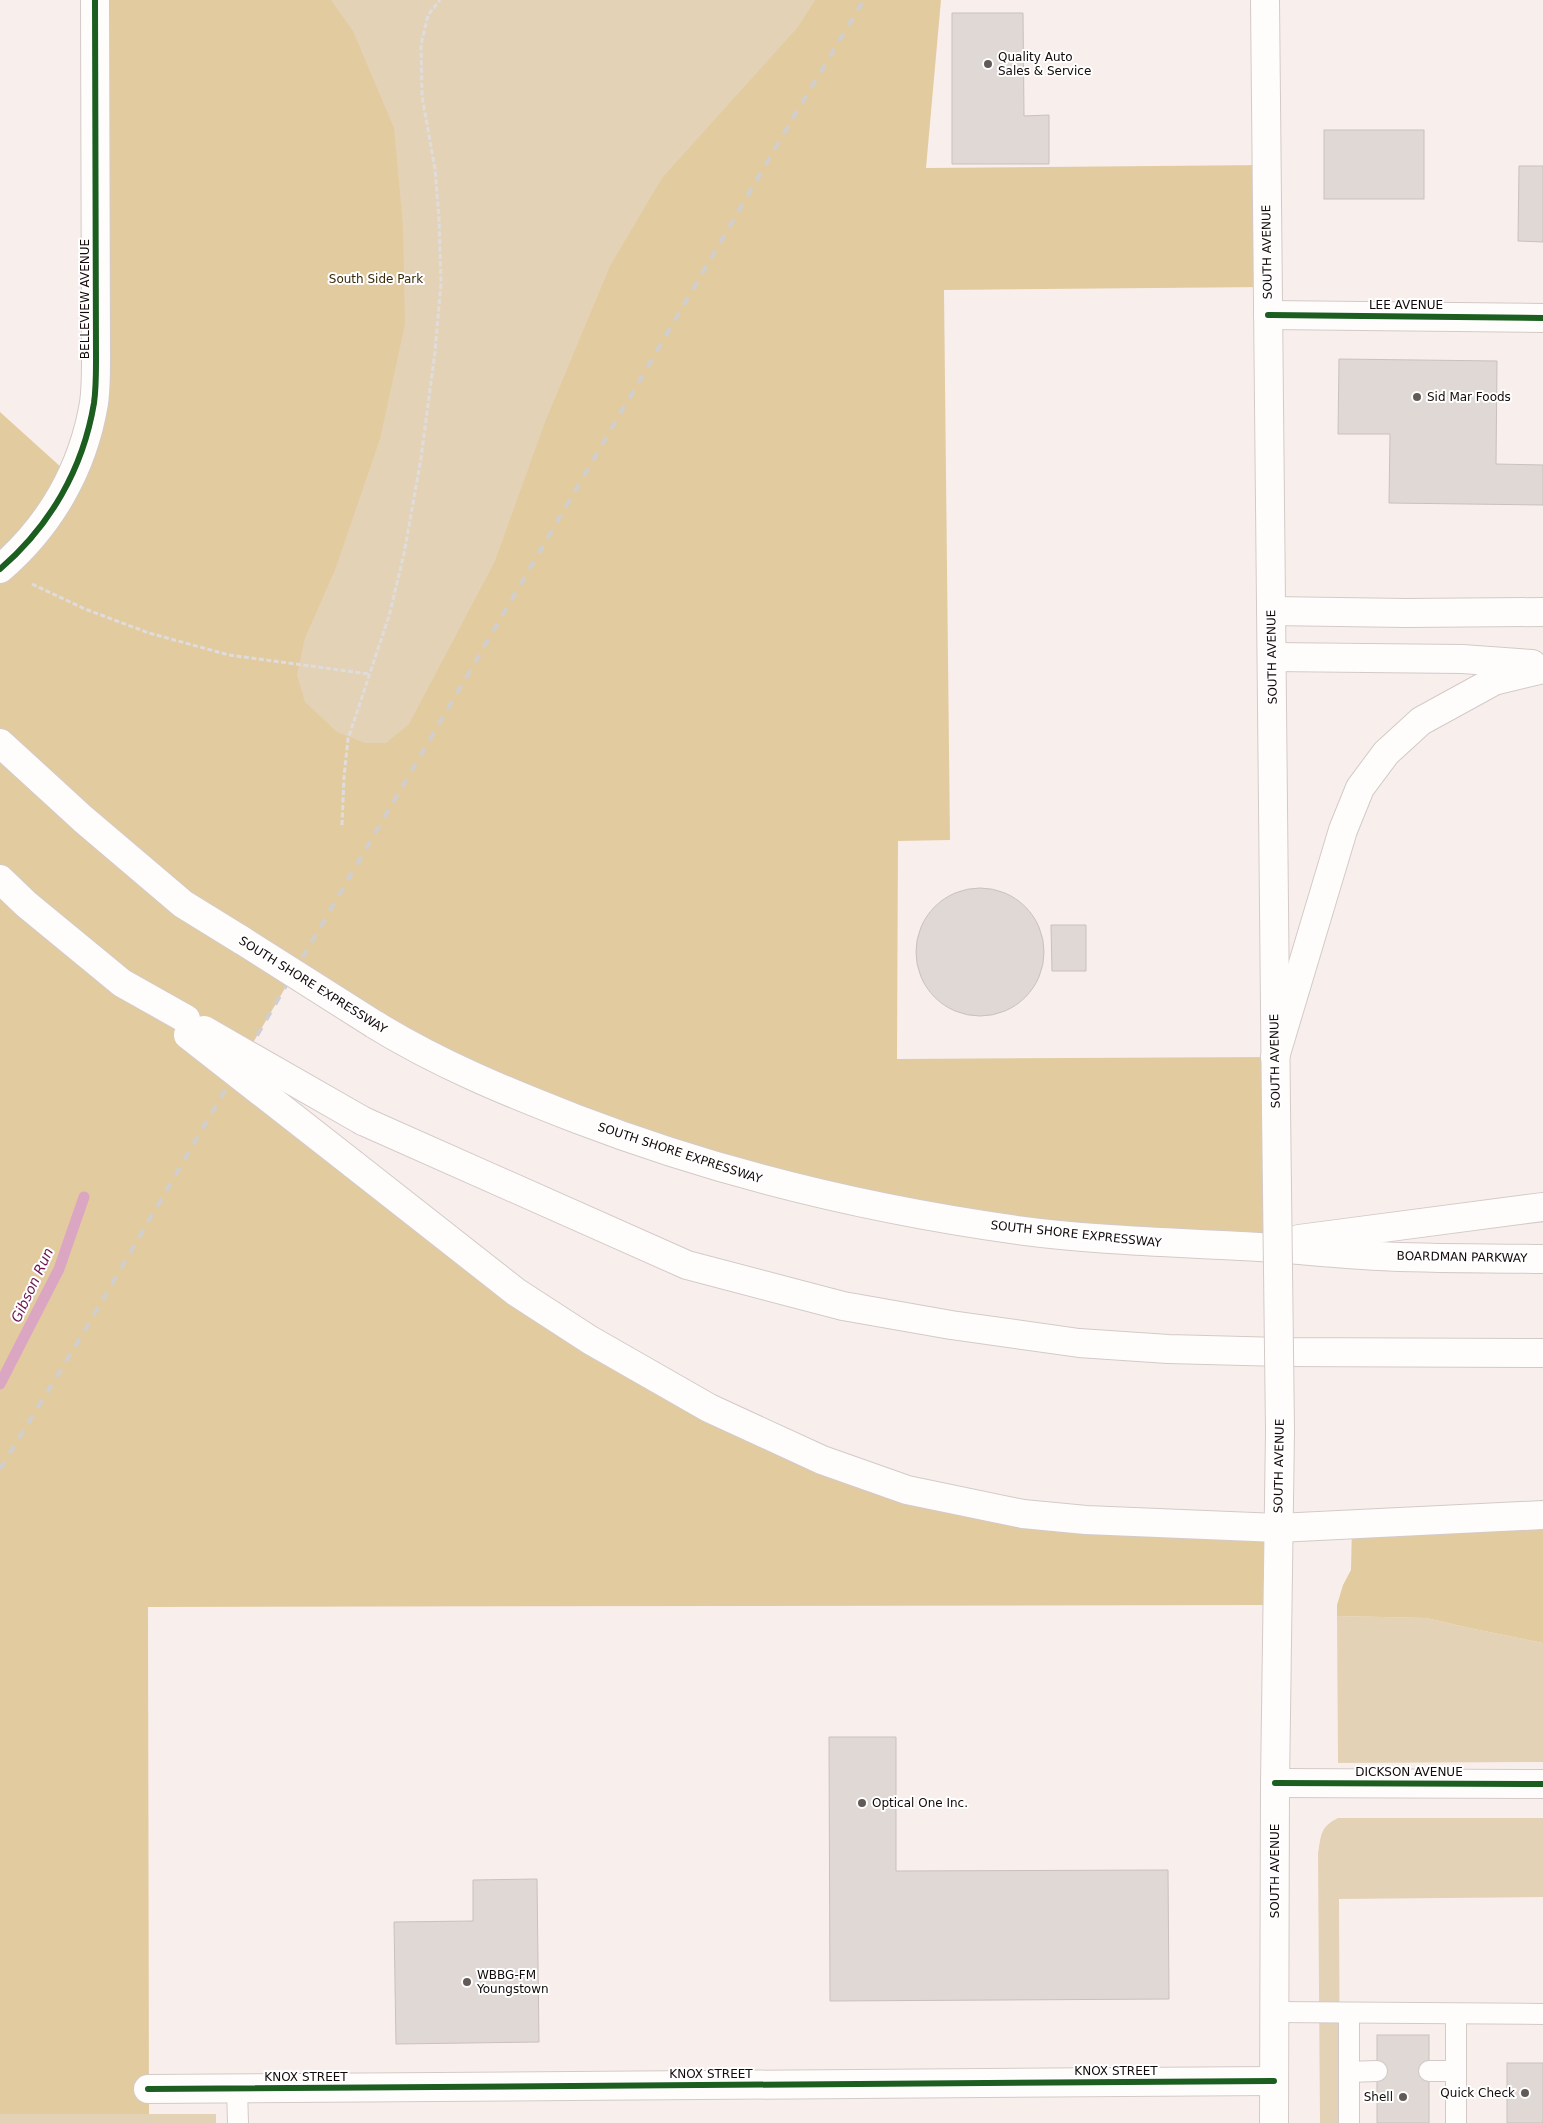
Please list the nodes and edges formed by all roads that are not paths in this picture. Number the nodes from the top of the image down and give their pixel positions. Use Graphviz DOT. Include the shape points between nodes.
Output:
graph roads {
  1 [pos="95,0"];
  2 [pos="1265,0"];
  3 [pos="1268,315"];
  4 [pos="1543,318"];
  5 [pos="2,568"];
  6 [pos="1271,610"];
  7 [pos="1543,612"];
  8 [pos="1272,657"];
  9 [pos="1543,664"];
  10 [pos="1543,669"];
  11 [pos="0,743"];
  12 [pos="0,879"];
  13 [pos="187,1027"];
  14 [pos="1275,1057"];
  15 [pos="1543,1207"];
  16 [pos="1242,1246"];
  17 [pos="1382,1256"];
  18 [pos="1543,1258"];
  19 [pos="1543,1353"];
  20 [pos="1543,1515"];
  21 [pos="1278,1528"];
  22 [pos="1275,1783"];
  23 [pos="1543,1784"];
  24 [pos="1274,2012"];
  25 [pos="1349,2013"];
  26 [pos="1456,2014"];
  27 [pos="1543,2014"];
  28 [pos="1349,2072"];
  29 [pos="1377,2072"];
  30 [pos="1429,2072"];
  31 [pos="1456,2072"];
  32 [pos="1274,2081"];
  33 [pos="148,2089"];
  34 [pos="238,2089"];
  35 [pos="238,2123"];
  36 [pos="1274,2123"];
  37 [pos="1349,2123"];
  38 [pos="1456,2123"];
  1 -- 5 [label="main road, BELLEVIEW AVENUE" via="94,401 86,442 58,504"];
  2 -- 3 [label="main road, SOUTH AVENUE"];
  3 -- 4 [label="main road, LEE AVENUE"];
  3 -- 6 [label="main road, SOUTH AVENUE"];
  6 -- 7 [label="main road"];
  6 -- 8 [label="main road, SOUTH AVENUE"];
  8 -- 9 [label="main road" via="1462,659"];
  8 -- 14 [label="main road, SOUTH AVENUE"];
  10 -- 14 [label="main road" via="1494,681 1421,721 1386,753 1360,788 1343,830"];
  11 -- 16 [label="main road, SOUTH SHORE EXPRESSWAY, bridge" via="183,904 406,1044 520,1097 630,1139 749,1176 895,1210 1019,1230 1146,1242"];
  12 -- 13 [label="main road" via="122,983"];
  13 -- 19 [label="main road, bridge" via="363,1121 688,1265 843,1306 1079,1342 1168,1349"];
  13 -- 21 [label="main road, bridge" via="353,1164 516,1292 590,1340 709,1408 822,1460 907,1490 1023,1514 1086,1520"];
  14 -- 21 [label="main road, SOUTH AVENUE, bridge" via="1280,1431"];
  15 -- 16 [label="main road"];
  16 -- 17 [label="main road, SOUTH SHORE EXPRESSWAY"];
  17 -- 18 [label="main road, BOARDMAN PARKWAY"];
  20 -- 21 [label="main road"];
  21 -- 22 [label="main road, SOUTH AVENUE"];
  22 -- 23 [label="main road, DICKSON AVENUE"];
  22 -- 24 [label="main road, SOUTH AVENUE"];
  24 -- 25 [label="lane"];
  24 -- 32 [label="main road, SOUTH AVENUE"];
  25 -- 26 [label="lane"];
  25 -- 28 [label="lane"];
  26 -- 27 [label="lane"];
  26 -- 31 [label="lane"];
  28 -- 29 [label="lane"];
  28 -- 37 [label="lane"];
  30 -- 31 [label="lane"];
  31 -- 38 [label="lane"];
  32 -- 34 [label="main road, KNOX STREET"];
  32 -- 36 [label="main road, SOUTH AVENUE"];
  33 -- 34 [label="main road, KNOX STREET"];
  34 -- 35 [label="lane"];
}
